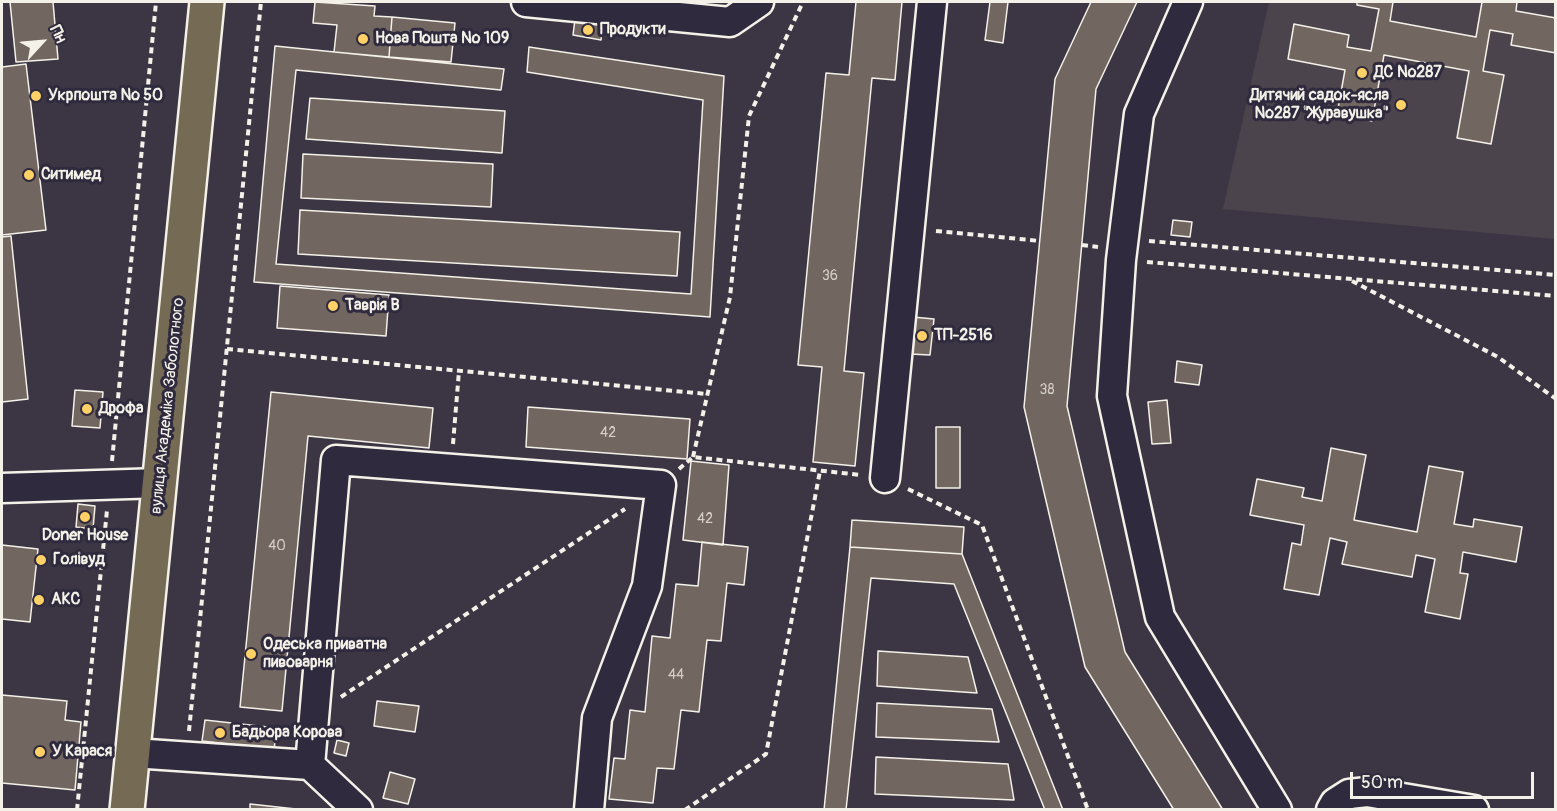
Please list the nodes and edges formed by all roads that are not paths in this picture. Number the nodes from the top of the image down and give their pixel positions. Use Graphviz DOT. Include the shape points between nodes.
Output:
graph roads {
  1 [pos="207,2"];
  2 [pos="526,2"];
  3 [pos="759,2"];
  4 [pos="932,2"];
  5 [pos="1188,2"];
  6 [pos="885,478"];
  7 [pos="160,483"];
  8 [pos="2,488"];
  9 [pos="133,753"];
  10 [pos="310,765"];
  11 [pos="128,810"];
  12 [pos="358,810"];
  13 [pos="589,810"];
  14 [pos="1277,810"];
  15 [pos="1331,810"];
  16 [pos="1474,810"];
  1 -- 7 [label="highway, вулиця Академіка Заболотного"];
  2 -- 3 [label="lane" via="730,22"];
  4 -- 6 [label="lane"];
  5 -- 14 [label="lane" via="1139,114 1123,249 1112,396 1160,617"];
  7 -- 8 [label="lane"];
  7 -- 9 [label="highway, вулиця Академіка Заболотного"];
  9 -- 10 [label="lane"];
  9 -- 11 [label="highway, вулиця Академіка Заболотного"];
  10 -- 12 [label="lane"];
  10 -- 13 [label="lane" via="336,460 661,485 647,586 597,718"];
  15 -- 16 [label="lane" via="1349,794 1367,792"];
}
